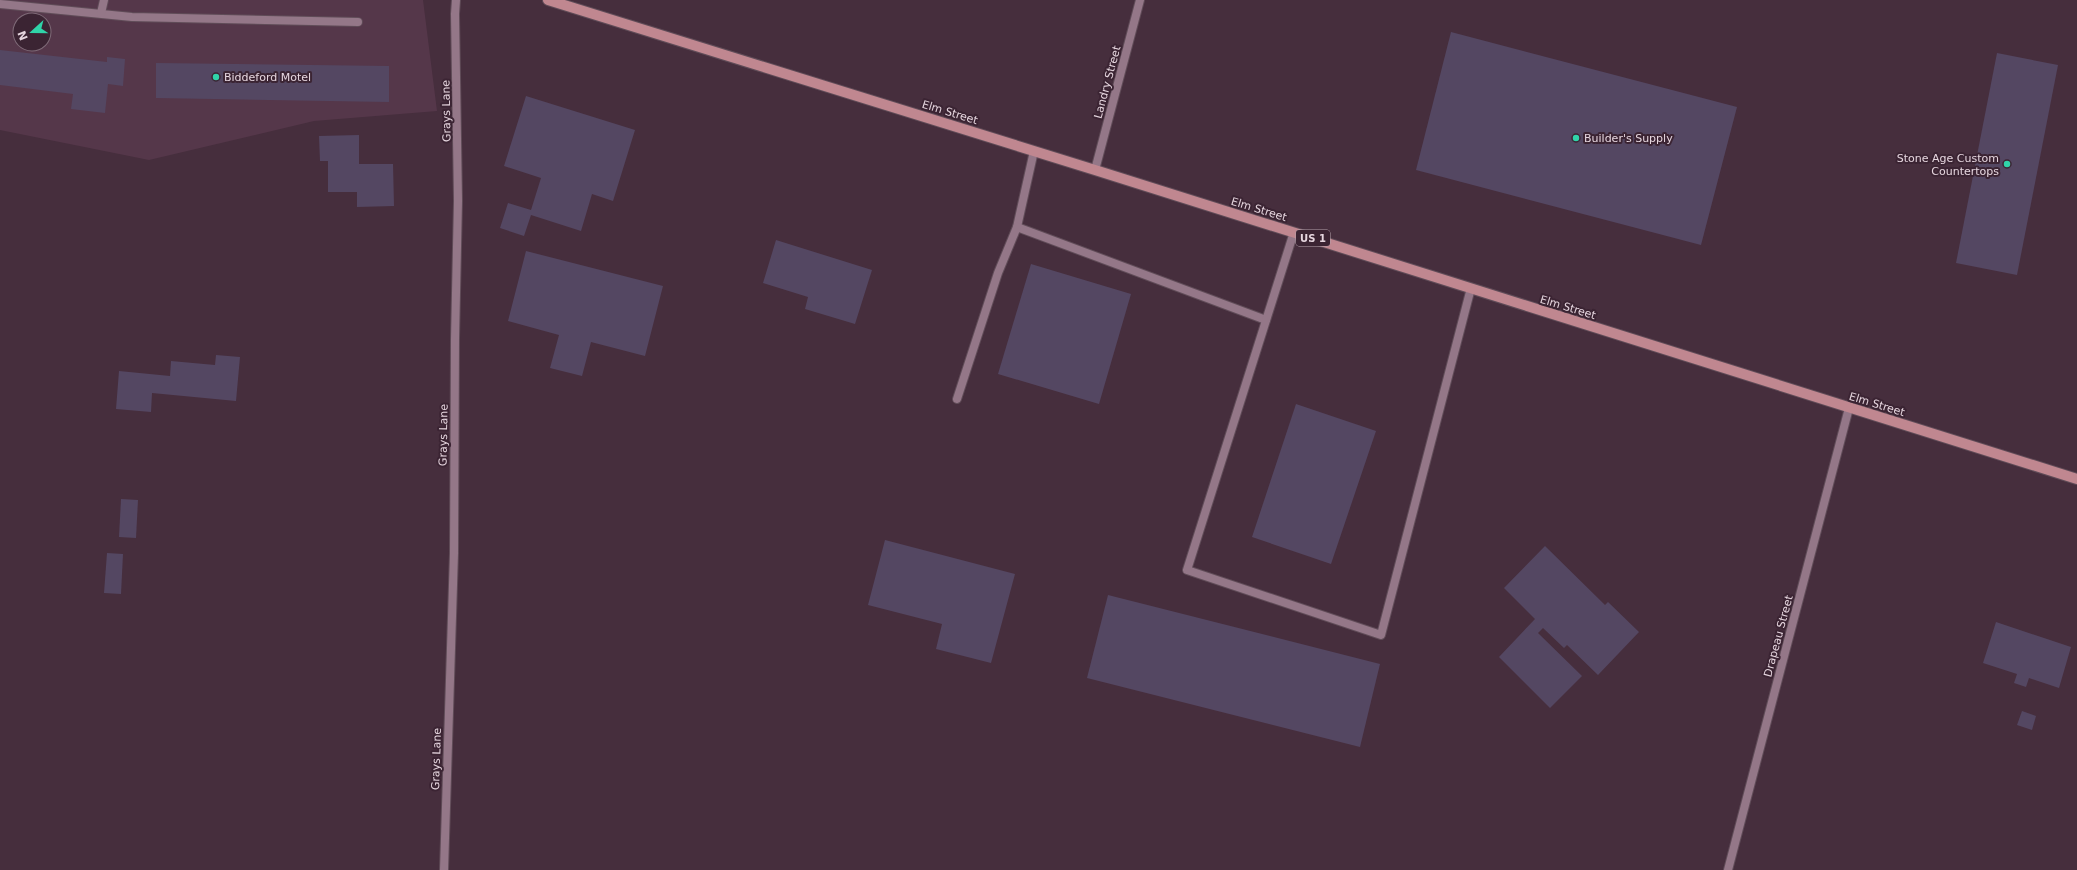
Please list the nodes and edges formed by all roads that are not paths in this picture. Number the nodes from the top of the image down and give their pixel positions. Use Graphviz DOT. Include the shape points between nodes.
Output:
graph roads {
  1 [pos="104,0"];
  2 [pos="456,0"];
  3 [pos="548,0"];
  4 [pos="1140,0"];
  5 [pos="23,2"];
  6 [pos="0,4"];
  7 [pos="101,13"];
  8 [pos="358,22"];
  9 [pos="1034,151"];
  10 [pos="1095,170"];
  11 [pos="1017,227"];
  12 [pos="1294,232"];
  13 [pos="1471,288"];
  14 [pos="1266,320"];
  15 [pos="957,399"];
  16 [pos="1849,408"];
  17 [pos="2077,479"];
  18 [pos="444,870"];
  19 [pos="1728,870"];
  1 -- 7 [label="street"];
  2 -- 18 [label="street, Grays Lane" via="458,201 454,363 454,552"];
  3 -- 9 [label="main road, Elm Street / US 1"];
  4 -- 10 [label="street, Landry Street"];
  5 -- 6 [label="street"];
  5 -- 7 [label="street"];
  7 -- 8 [label="street" via="132,17"];
  9 -- 10 [label="main road, Elm Street / US 1"];
  9 -- 11 [label="street"];
  10 -- 12 [label="main road, Elm Street / US 1"];
  11 -- 14 [label="street"];
  11 -- 15 [label="street" via="998,273"];
  12 -- 13 [label="main road, Elm Street / US 1"];
  12 -- 14 [label="street"];
  13 -- 14 [label="street" via="1381,635 1187,570"];
  13 -- 16 [label="main road, Elm Street / US 1"];
  16 -- 17 [label="main road, Elm Street / US 1"];
  16 -- 19 [label="street, Drapeau Street"];
}
